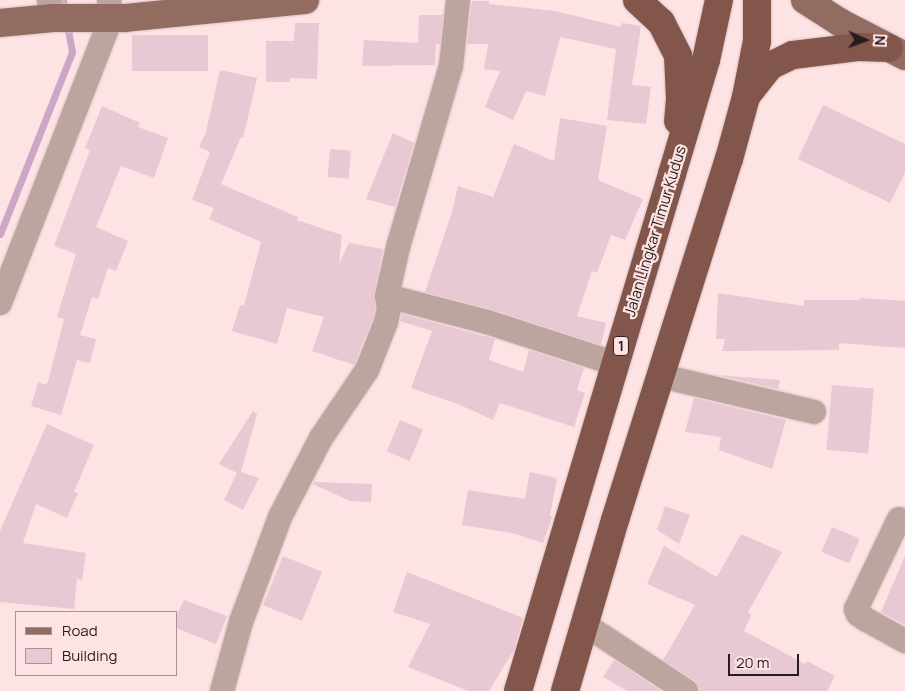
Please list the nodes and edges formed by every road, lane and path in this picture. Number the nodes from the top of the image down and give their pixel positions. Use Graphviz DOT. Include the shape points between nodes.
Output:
graph roads {
  1 [pos="305,0"];
  2 [pos="458,0"];
  3 [pos="637,0"];
  4 [pos="718,0"];
  5 [pos="757,0"];
  6 [pos="805,0"];
  7 [pos="52,12"];
  8 [pos="106,12"];
  9 [pos="0,23"];
  10 [pos="897,52"];
  11 [pos="746,97"];
  12 [pos="672,174"];
  13 [pos="387,296"];
  14 [pos="0,303"];
  15 [pos="616,364"];
  16 [pos="660,376"];
  17 [pos="814,412"];
  18 [pos="900,519"];
  19 [pos="584,624"];
  20 [pos="905,641"];
  21 [pos="222,691"];
  22 [pos="518,691"];
  23 [pos="565,691"];
  24 [pos="686,691"];
  1 -- 8 [label="main road"];
  2 -- 13 [label="street" via="451,66 398,247"];
  3 -- 12 [label="highway" via="661,22 678,56 680,99"];
  4 -- 12 [label="highway, Jalan Lingkar Timur Kudus / 1" via="706,60"];
  5 -- 11 [label="highway" via="757,42"];
  6 -- 10 [label="main road" via="841,24"];
  7 -- 8 [label="main road"];
  7 -- 9 [label="main road"];
  8 -- 14 [label="street"];
  10 -- 11 [label="highway" via="858,47 794,55 770,66"];
  11 -- 16 [label="highway"];
  12 -- 15 [label="highway, Jalan Lingkar Timur Kudus / 1"];
  13 -- 15 [label="street" via="486,322"];
  13 -- 21 [label="street" via="386,322 367,370 321,438 280,517 241,622"];
  15 -- 22 [label="highway, Jalan Lingkar Timur Kudus / 1"];
  16 -- 17 [label="street"];
  16 -- 19 [label="highway"];
  18 -- 20 [label="street" via="856,609 865,619"];
  19 -- 23 [label="highway"];
  19 -- 24 [label="street"];
}
